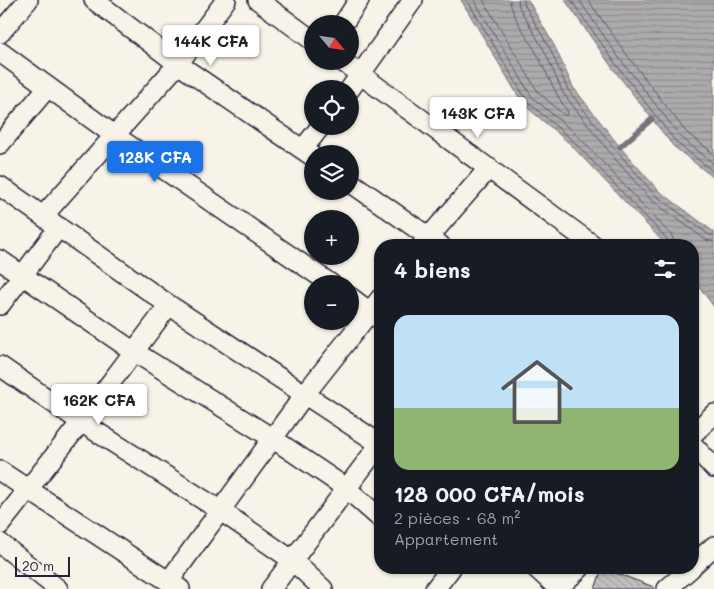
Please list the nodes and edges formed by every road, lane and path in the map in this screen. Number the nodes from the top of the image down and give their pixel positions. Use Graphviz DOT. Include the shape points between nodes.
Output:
graph roads {
  1 [pos="28,0"];
  2 [pos="94,0"];
  3 [pos="226,0"];
  4 [pos="258,0"];
  5 [pos="359,0"];
  6 [pos="413,0"];
  7 [pos="349,15"];
  8 [pos="0,33"];
  9 [pos="304,34"];
  10 [pos="0,52"];
  11 [pos="178,64"];
  12 [pos="357,80"];
  13 [pos="359,84"];
  14 [pos="48,87"];
  15 [pos="114,135"];
  16 [pos="0,144"];
  17 [pos="304,150"];
  18 [pos="489,168"];
  19 [pos="0,186"];
  20 [pos="359,189"];
  21 [pos="42,216"];
  22 [pos="59,227"];
  23 [pos="427,239"];
  24 [pos="433,239"];
  25 [pos="585,239"];
  26 [pos="0,260"];
  27 [pos="22,275"];
  28 [pos="318,275"];
  29 [pos="359,301"];
  30 [pos="0,305"];
  31 [pos="169,305"];
  32 [pos="374,309"];
  33 [pos="374,314"];
  34 [pos="133,351"];
  35 [pos="0,366"];
  36 [pos="305,394"];
  37 [pos="714,414"];
  38 [pos="81,422"];
  39 [pos="699,428"];
  40 [pos="272,438"];
  41 [pos="374,440"];
  42 [pos="374,452"];
  43 [pos="0,471"];
  44 [pos="346,488"];
  45 [pos="28,489"];
  46 [pos="221,511"];
  47 [pos="374,513"];
  48 [pos="0,525"];
  49 [pos="0,544"];
  50 [pos="714,546"];
  51 [pos="699,558"];
  52 [pos="292,560"];
  53 [pos="543,574"];
  54 [pos="574,574"];
  55 [pos="175,585"];
  56 [pos="559,588"];
  57 [pos="58,589"];
  58 [pos="271,589"];
  59 [pos="323,589"];
  1 -- 8 [label="street"];
  2 -- 11 [label="street"];
  3 -- 11 [label="street"];
  4 -- 9 [label="street"];
  5 -- 7 [label="street"];
  6 -- 12 [label="street"];
  10 -- 14 [label="street"];
  11 -- 15 [label="street"];
  11 -- 17 [label="street"];
  13 -- 18 [label="street"];
  14 -- 15 [label="street"];
  14 -- 16 [label="street"];
  15 -- 21 [label="street"];
  15 -- 28 [label="street"];
  18 -- 24 [label="street"];
  18 -- 25 [label="street"];
  19 -- 21 [label="street"];
  20 -- 23 [label="street"];
  21 -- 22 [label="street"];
  22 -- 27 [label="street"];
  22 -- 31 [label="street"];
  26 -- 27 [label="street"];
  27 -- 30 [label="street"];
  27 -- 34 [label="street"];
  29 -- 32 [label="street"];
  31 -- 34 [label="street"];
  31 -- 36 [label="street"];
  33 -- 36 [label="street"];
  34 -- 38 [label="street"];
  34 -- 40 [label="street"];
  35 -- 38 [label="street"];
  36 -- 40 [label="street"];
  36 -- 41 [label="street"];
  37 -- 39 [label="street"];
  38 -- 45 [label="street"];
  38 -- 46 [label="street"];
  40 -- 44 [label="street"];
  40 -- 46 [label="street"];
  42 -- 44 [label="street"];
  43 -- 45 [label="street"];
  44 -- 47 [label="street"];
  44 -- 52 [label="street"];
  45 -- 48 [label="street"];
  45 -- 55 [label="street"];
  46 -- 52 [label="street"];
  46 -- 55 [label="street"];
  49 -- 57 [label="street"];
  50 -- 51 [label="street"];
  52 -- 58 [label="street"];
  52 -- 59 [label="street"];
  53 -- 56 [label="street"];
  54 -- 56 [label="street"];
}
